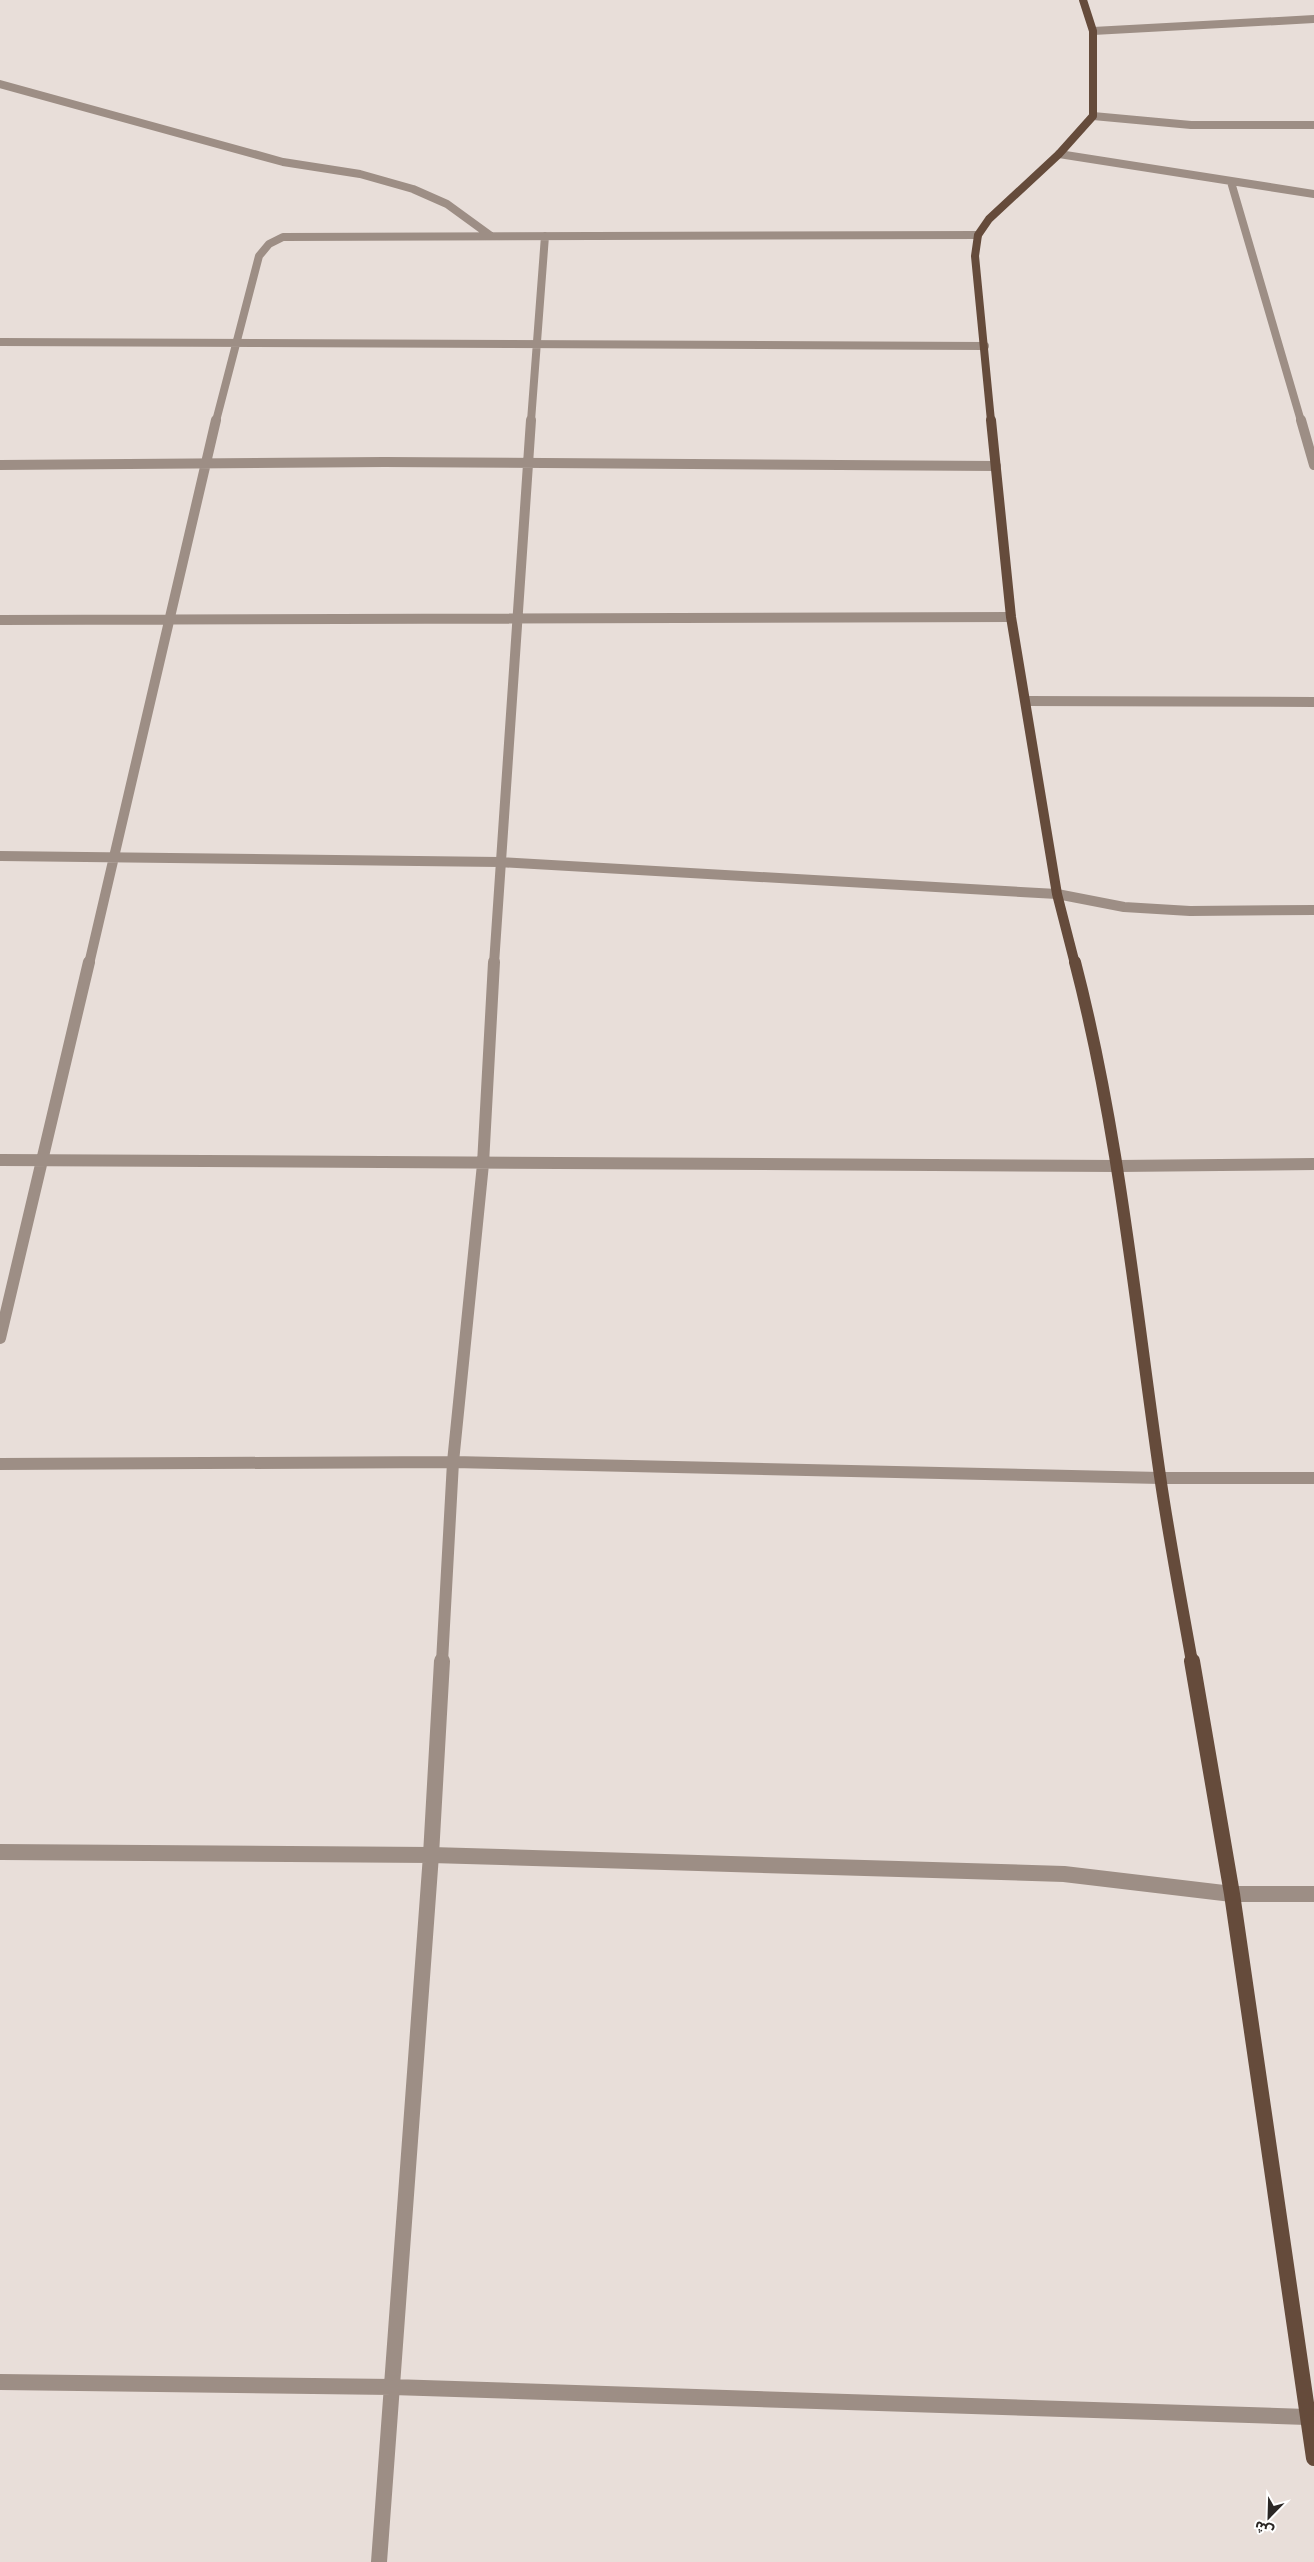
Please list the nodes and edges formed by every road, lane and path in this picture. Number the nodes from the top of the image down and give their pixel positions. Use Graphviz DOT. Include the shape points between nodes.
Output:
graph roads {
  1 [pos="1082,0"];
  2 [pos="1314,19"];
  3 [pos="1093,31"];
  4 [pos="0,84"];
  5 [pos="1093,116"];
  6 [pos="1314,125"];
  7 [pos="1059,154"];
  8 [pos="1231,182"];
  9 [pos="1314,194"];
  10 [pos="978,235"];
  11 [pos="492,236"];
  12 [pos="545,236"];
  13 [pos="0,342"];
  14 [pos="538,343"];
  15 [pos="234,344"];
  16 [pos="985,346"];
  17 [pos="204,462"];
  18 [pos="527,463"];
  19 [pos="0,465"];
  20 [pos="1314,465"];
  21 [pos="996,466"];
  22 [pos="1011,617"];
  23 [pos="517,618"];
  24 [pos="0,620"];
  25 [pos="167,621"];
  26 [pos="1026,701"];
  27 [pos="1314,702"];
  28 [pos="0,856"];
  29 [pos="114,857"];
  30 [pos="499,862"];
  31 [pos="1057,894"];
  32 [pos="1314,910"];
  33 [pos="0,1160"];
  34 [pos="42,1160"];
  35 [pos="483,1164"];
  36 [pos="1314,1164"];
  37 [pos="1118,1166"];
  38 [pos="0,1338"];
  39 [pos="453,1462"];
  40 [pos="0,1464"];
  41 [pos="1160,1478"];
  42 [pos="1314,1478"];
  43 [pos="0,1852"];
  44 [pos="431,1855"];
  45 [pos="1232,1894"];
  46 [pos="1314,1894"];
  47 [pos="0,2382"];
  48 [pos="392,2387"];
  49 [pos="1307,2418"];
  50 [pos="1314,2458"];
  51 [pos="379,2562"];
  1 -- 3 [label="main road"];
  2 -- 3 [label="street"];
  3 -- 5 [label="main road"];
  4 -- 11 [label="street" via="283,162 360,174 413,189 447,204"];
  5 -- 6 [label="street" via="1190,125"];
  5 -- 7 [label="main road"];
  7 -- 8 [label="street"];
  7 -- 10 [label="main road" via="989,219"];
  8 -- 9 [label="street"];
  8 -- 20 [label="street"];
  10 -- 12 [label="street"];
  10 -- 16 [label="main road" via="975,256"];
  11 -- 12 [label="street"];
  11 -- 15 [label="street" via="283,237 268,244 259,256"];
  12 -- 14 [label="street"];
  13 -- 15 [label="street"];
  14 -- 15 [label="street"];
  14 -- 16 [label="street"];
  14 -- 18 [label="street"];
  15 -- 17 [label="street"];
  16 -- 21 [label="main road"];
  17 -- 18 [label="street"];
  17 -- 19 [label="street"];
  17 -- 25 [label="street"];
  18 -- 21 [label="street"];
  18 -- 23 [label="street"];
  21 -- 22 [label="main road"];
  22 -- 23 [label="street"];
  22 -- 26 [label="main road"];
  23 -- 25 [label="street"];
  23 -- 30 [label="street"];
  24 -- 25 [label="street"];
  25 -- 29 [label="street"];
  26 -- 27 [label="street"];
  26 -- 31 [label="main road"];
  28 -- 29 [label="street"];
  29 -- 30 [label="street"];
  29 -- 34 [label="street"];
  30 -- 31 [label="street"];
  30 -- 35 [label="street"];
  31 -- 32 [label="street" via="1134,908"];
  31 -- 37 [label="main road" via="1090,1020"];
  33 -- 34 [label="street"];
  34 -- 35 [label="street"];
  34 -- 38 [label="street"];
  35 -- 37 [label="street"];
  35 -- 39 [label="street"];
  36 -- 37 [label="street"];
  37 -- 41 [label="main road"];
  39 -- 40 [label="street"];
  39 -- 41 [label="street"];
  39 -- 44 [label="street"];
  41 -- 42 [label="street"];
  41 -- 45 [label="main road"];
  43 -- 44 [label="street"];
  44 -- 45 [label="street" via="1064,1874"];
  44 -- 48 [label="street"];
  45 -- 46 [label="street"];
  45 -- 49 [label="main road"];
  47 -- 48 [label="street"];
  48 -- 49 [label="street"];
  48 -- 51 [label="street"];
  49 -- 50 [label="main road"];
}
